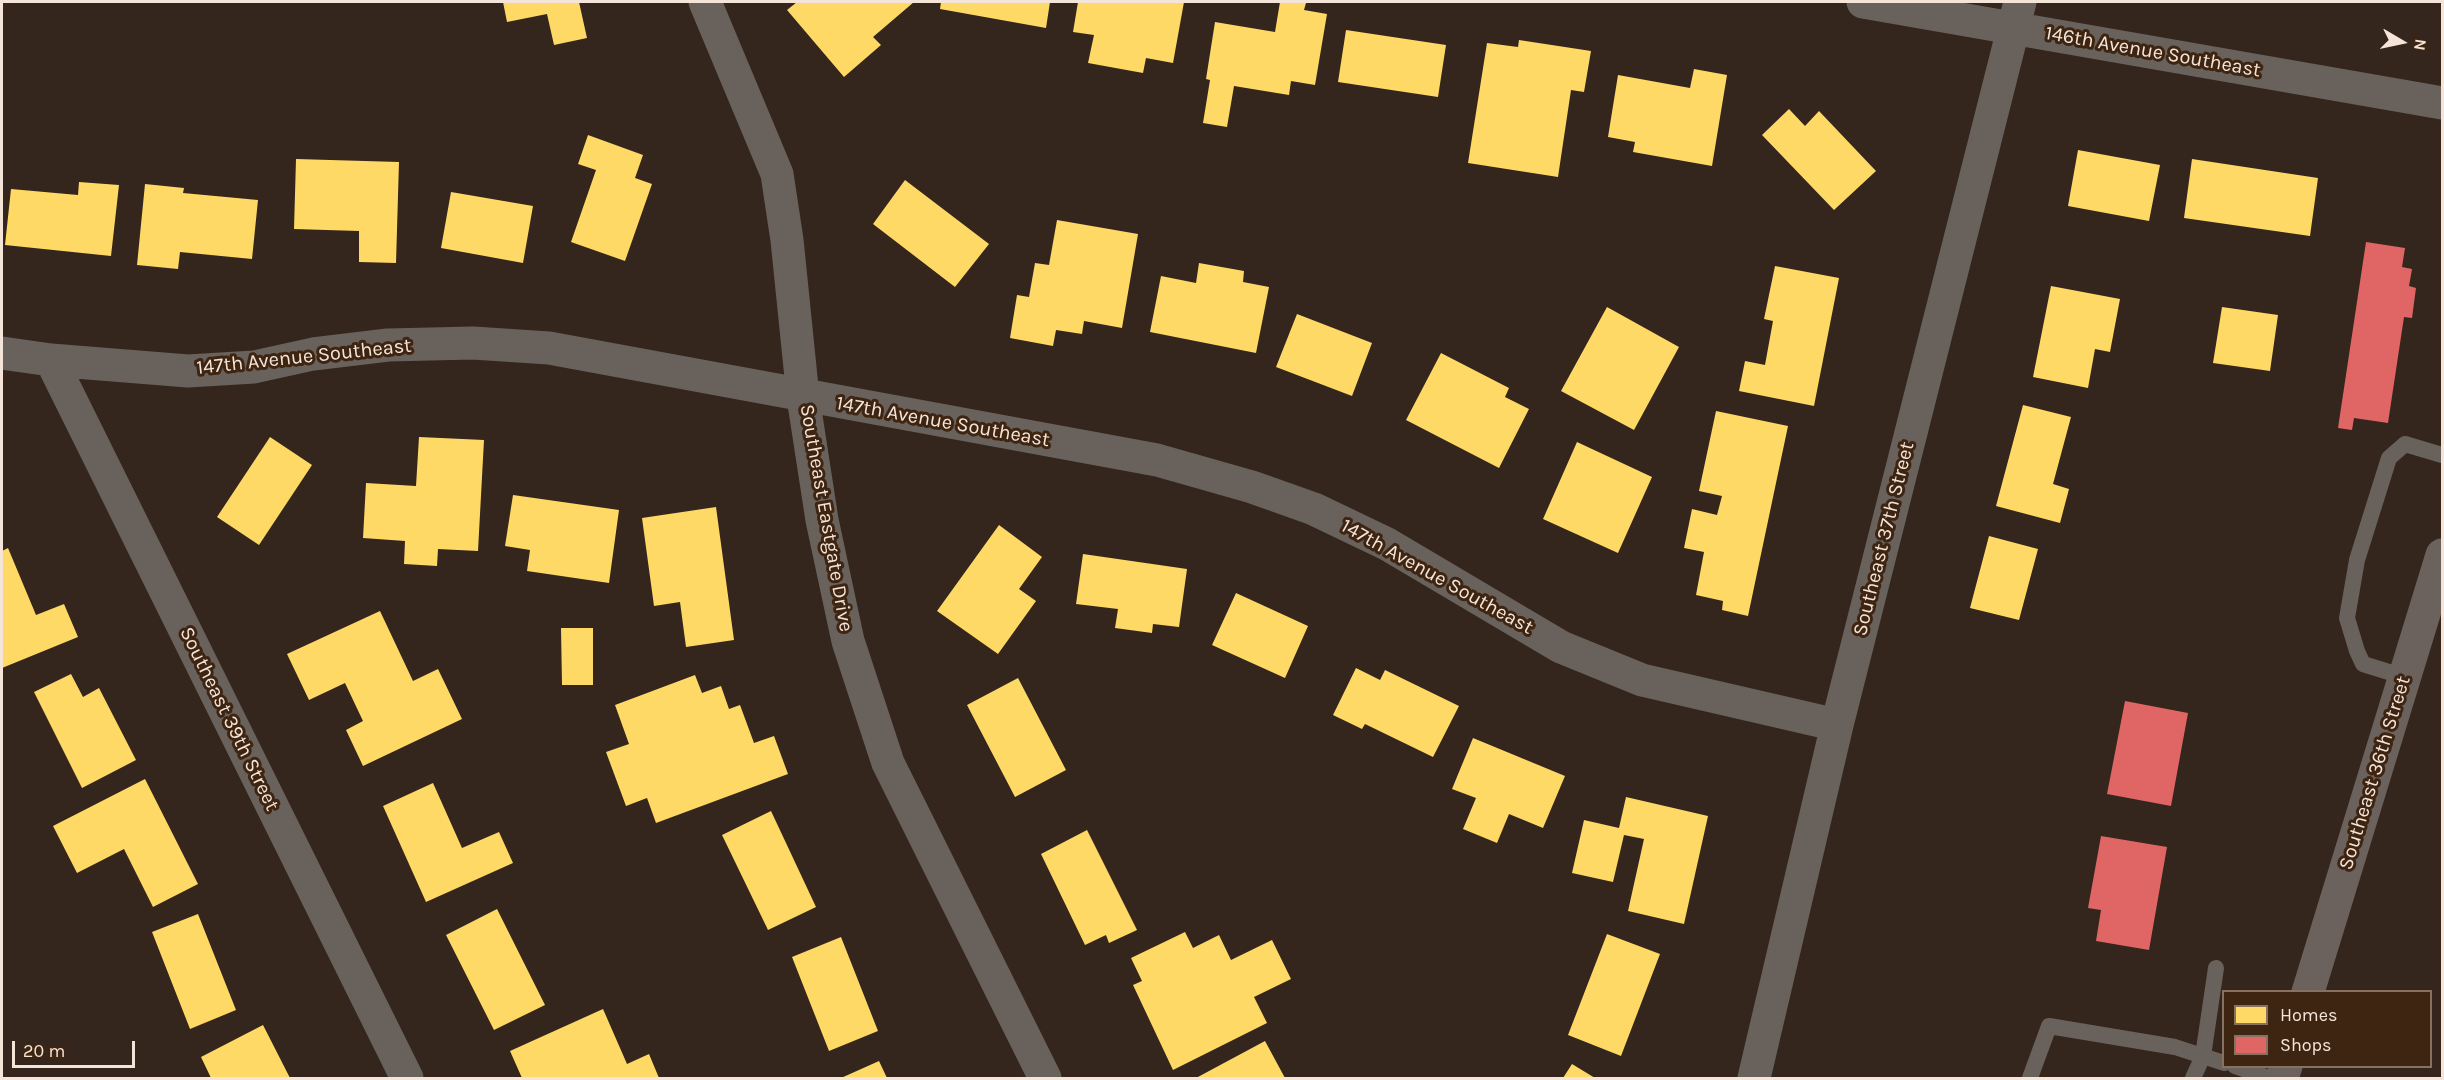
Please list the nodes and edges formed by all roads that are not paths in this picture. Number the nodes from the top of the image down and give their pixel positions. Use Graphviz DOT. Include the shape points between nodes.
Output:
graph roads {
  1 [pos="705,2"];
  2 [pos="1863,2"];
  3 [pos="2017,14"];
  4 [pos="2442,103"];
  5 [pos="2,353"];
  6 [pos="51,360"];
  7 [pos="803,397"];
  8 [pos="2442,455"];
  9 [pos="2442,555"];
  10 [pos="2404,677"];
  11 [pos="1837,724"];
  12 [pos="2216,968"];
  13 [pos="2309,990"];
  14 [pos="2203,1056"];
  15 [pos="2222,1063"];
  16 [pos="2241,1068"];
  17 [pos="407,1078"];
  18 [pos="1045,1078"];
  19 [pos="1754,1078"];
  20 [pos="2030,1078"];
  21 [pos="2193,1078"];
  22 [pos="2270,1078"];
  1 -- 7 [label="street, Southeast Eastgate Drive" via="777,174"];
  2 -- 3 [label="street, 146th Avenue Southeast"];
  3 -- 4 [label="street, 146th Avenue Southeast"];
  3 -- 11 [label="street, Southeast 37th Street"];
  5 -- 6 [label="street, 147th Avenue Southeast"];
  6 -- 7 [label="street, 147th Avenue Southeast" via="188,371 254,367 313,354 388,345 473,343 549,348"];
  6 -- 17 [label="street, Southeast 39th Street"];
  7 -- 11 [label="street, 147th Avenue Southeast" via="1157,460 1252,487 1314,509 1387,544 1561,647 1642,680"];
  7 -- 18 [label="street, Southeast Eastgate Drive" via="822,520 848,640 888,763"];
  8 -- 10 [label="lane" via="2405,444 2389,458 2357,560 2348,618 2357,651 2363,664"];
  9 -- 10 [label="main road, Southeast 36th Street"];
  10 -- 13 [label="main road, Southeast 36th Street"];
  11 -- 19 [label="street, Southeast 37th Street"];
  12 -- 14 [label="lane"];
  14 -- 15 [label="lane"];
  14 -- 20 [label="lane" via="2175,1047 2049,1026"];
  14 -- 21 [label="lane"];
  16 -- 22 [label="lane"];
}
